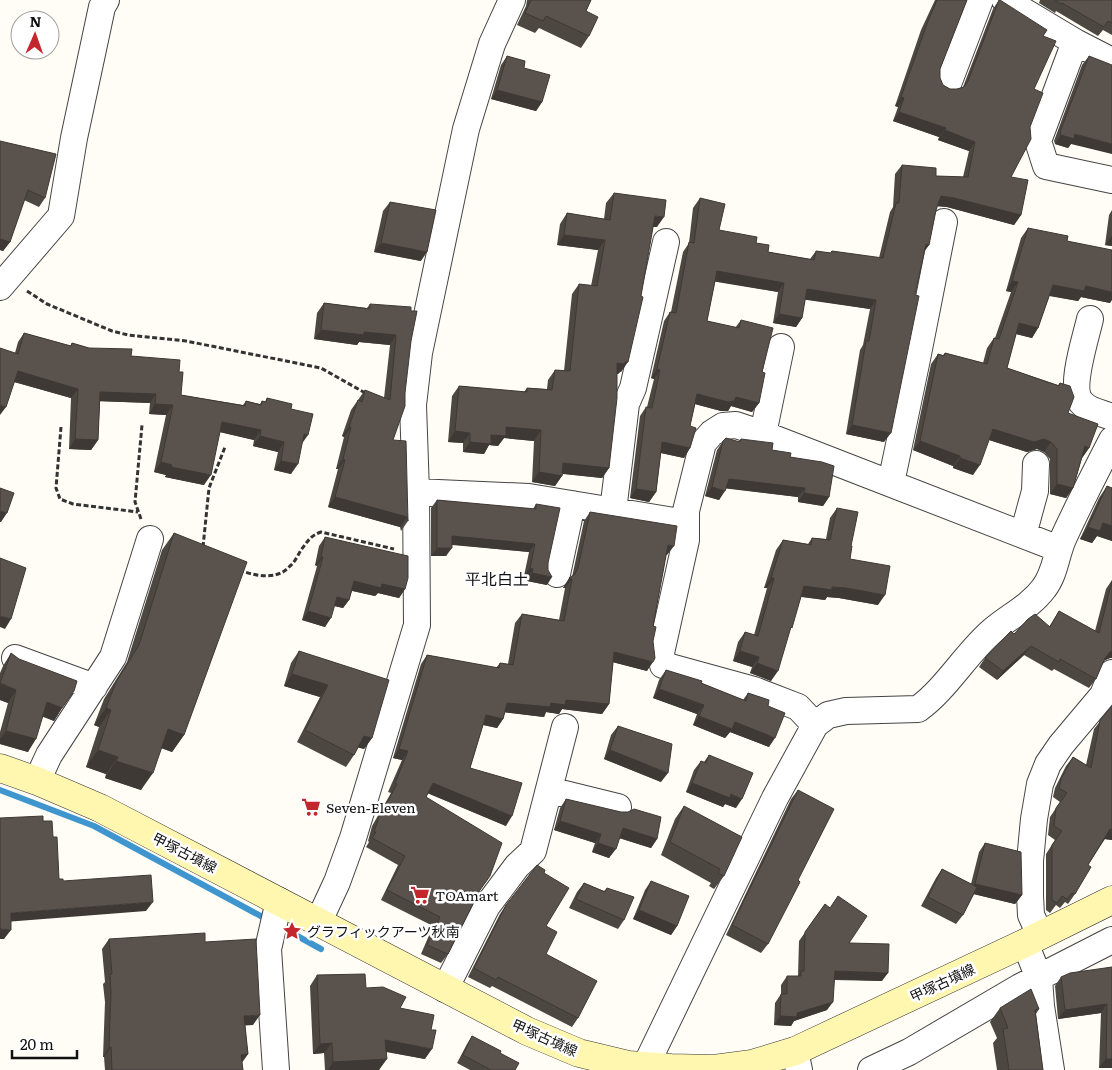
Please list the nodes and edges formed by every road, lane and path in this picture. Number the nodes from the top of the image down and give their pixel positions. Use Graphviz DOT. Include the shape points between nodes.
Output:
graph roads {
  1 [pos="106,0"];
  2 [pos="512,0"];
  3 [pos="980,0"];
  4 [pos="1005,0"];
  5 [pos="1075,42"];
  6 [pos="1112,61"];
  7 [pos="948,84"];
  8 [pos="1112,180"];
  9 [pos="944,222"];
  10 [pos="666,242"];
  11 [pos="4,282"];
  12 [pos="1090,319"];
  13 [pos="781,347"];
  14 [pos="370,395"];
  15 [pos="1112,417"];
  16 [pos="142,425"];
  17 [pos="61,427"];
  18 [pos="763,434"];
  19 [pos="1112,440"];
  20 [pos="225,448"];
  21 [pos="1036,464"];
  22 [pos="1104,472"];
  23 [pos="891,483"];
  24 [pos="416,492"];
  25 [pos="572,504"];
  26 [pos="613,511"];
  27 [pos="138,512"];
  28 [pos="686,523"];
  29 [pos="1023,535"];
  30 [pos="150,540"];
  31 [pos="203,548"];
  32 [pos="417,549"];
  33 [pos="1059,549"];
  34 [pos="239,570"];
  35 [pos="556,574"];
  36 [pos="15,658"];
  37 [pos="1112,673"];
  38 [pos="94,687"];
  39 [pos="815,725"];
  40 [pos="565,727"];
  41 [pos="0,768"];
  42 [pos="37,781"];
  43 [pos="549,790"];
  44 [pos="618,807"];
  45 [pos="1112,900"];
  46 [pos="279,901"];
  47 [pos="318,923"];
  48 [pos="1032,939"];
  49 [pos="1112,940"];
  50 [pos="1039,978"];
  51 [pos="445,989"];
  52 [pos="797,1061"];
  53 [pos="648,1068"];
  54 [pos="276,1070"];
  55 [pos="871,1070"];
  56 [pos="1051,1070"];
  1 -- 11 [label="street" via="74,138 61,216"];
  2 -- 24 [label="street" via="492,44 466,129 419,353 413,405"];
  3 -- 7 [label="street"];
  4 -- 5 [label="street"];
  5 -- 6 [label="street"];
  5 -- 8 [label="street" via="1038,141 1046,166"];
  9 -- 23 [label="street"];
  10 -- 26 [label="street" via="633,388 626,404"];
  11 -- 14 [label="path" via="112,331 186,341 321,368"];
  12 -- 15 [label="street" via="1077,392 1080,401 1088,408"];
  13 -- 18 [label="street"];
  16 -- 27 [label="path" via="135,489"];
  17 -- 27 [label="path" via="56,488 60,499 73,504"];
  18 -- 23 [label="street"];
  18 -- 28 [label="street" via="736,425 723,426 703,443"];
  19 -- 22 [label="street"];
  20 -- 31 [label="path" via="209,488"];
  21 -- 29 [label="street" via="1035,491"];
  22 -- 33 [label="street"];
  23 -- 29 [label="street"];
  24 -- 25 [label="street" via="529,497"];
  24 -- 32 [label="street"];
  25 -- 26 [label="street"];
  25 -- 35 [label="street"];
  26 -- 28 [label="street"];
  27 -- 30 [label="path"];
  28 -- 39 [label="street" via="686,540 661,653 663,665 754,690 798,707"];
  29 -- 33 [label="street"];
  30 -- 38 [label="street" via="113,657"];
  32 -- 34 [label="path" via="390,549 321,532 311,536 290,567 281,572 257,576"];
  32 -- 47 [label="street" via="417,625 353,838"];
  33 -- 39 [label="street" via="1055,568 1044,588 1029,604 992,632 927,703 918,709 846,711 828,715"];
  36 -- 38 [label="street"];
  37 -- 48 [label="street" via="1103,695 1061,745 1040,784 1030,861"];
  38 -- 42 [label="street"];
  39 -- 53 [label="street" via="775,798"];
  40 -- 43 [label="street"];
  41 -- 42 [label="main road, 甲塚古墳線"];
  42 -- 46 [label="main road, 甲塚古墳線" via="100,808"];
  43 -- 44 [label="street"];
  43 -- 51 [label="street" via="533,851 517,866 487,906"];
  45 -- 48 [label="main road, 甲塚古墳線"];
  46 -- 47 [label="main road, 甲塚古墳線"];
  46 -- 54 [label="street" via="268,949"];
  47 -- 51 [label="main road, 甲塚古墳線"];
  48 -- 50 [label="street"];
  48 -- 52 [label="main road, 甲塚古墳線"];
  49 -- 50 [label="street"];
  50 -- 55 [label="street" via="910,1052"];
  50 -- 56 [label="street" via="1040,1006"];
  51 -- 53 [label="main road, 甲塚古墳線" via="527,1031 579,1053"];
  52 -- 53 [label="main road, 甲塚古墳線" via="714,1069"];
}
